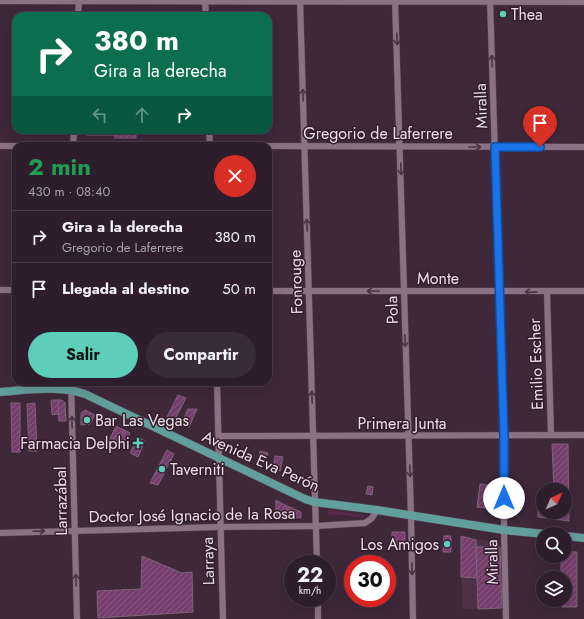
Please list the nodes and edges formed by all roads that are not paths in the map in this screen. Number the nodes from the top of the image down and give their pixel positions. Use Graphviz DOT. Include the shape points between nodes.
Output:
graph roads {
  1 [pos="0,1"];
  2 [pos="79,1"];
  3 [pos="205,1"];
  4 [pos="300,1"];
  5 [pos="395,1"];
  6 [pos="490,1"];
  7 [pos="584,2"];
  8 [pos="78,12"];
  9 [pos="206,12"];
  10 [pos="0,146"];
  11 [pos="12,146"];
  12 [pos="272,146"];
  13 [pos="305,146"];
  14 [pos="400,146"];
  15 [pos="495,147"];
  16 [pos="584,147"];
  17 [pos="0,290"];
  18 [pos="12,290"];
  19 [pos="272,291"];
  20 [pos="309,291"];
  21 [pos="404,291"];
  22 [pos="499,291"];
  23 [pos="584,291"];
  24 [pos="547,292"];
  25 [pos="71,386"];
  26 [pos="217,386"];
  27 [pos="0,392"];
  28 [pos="551,435"];
  29 [pos="584,435"];
  30 [pos="219,436"];
  31 [pos="314,436"];
  32 [pos="408,436"];
  33 [pos="504,436"];
  34 [pos="219,458"];
  35 [pos="314,502"];
  36 [pos="377,510"];
  37 [pos="411,516"];
  38 [pos="316,526"];
  39 [pos="220,527"];
  40 [pos="75,530"];
  41 [pos="504,530"];
  42 [pos="0,533"];
  43 [pos="536,533"];
  44 [pos="572,537"];
  45 [pos="584,538"];
  46 [pos="317,555"];
  47 [pos="318,607"];
  48 [pos="78,619"];
  49 [pos="223,619"];
  50 [pos="318,619"];
  51 [pos="413,619"];
  52 [pos="506,619"];
  1 -- 2 [label="street"];
  2 -- 3 [label="street"];
  2 -- 8 [label="street"];
  3 -- 4 [label="street"];
  3 -- 9 [label="street"];
  4 -- 5 [label="street"];
  13 -- 4 [label="street, Fonrouge, one-way"];
  5 -- 6 [label="street"];
  5 -- 14 [label="street, Pola, one-way"];
  6 -- 7 [label="street"];
  15 -- 6 [label="street, Miralla, one-way"];
  10 -- 11 [label="street"];
  12 -- 13 [label="street, Gregorio de Laferrere"];
  13 -- 14 [label="street, Gregorio de Laferrere"];
  20 -- 13 [label="street, Fonrouge, one-way"];
  14 -- 15 [label="street, Gregorio de Laferrere, one-way"];
  14 -- 21 [label="street, Pola, one-way"];
  15 -- 16 [label="street, Gregorio de Laferrere"];
  15 -- 22 [label="street, Miralla"];
  17 -- 18 [label="street"];
  19 -- 20 [label="street, Monte"];
  21 -- 20 [label="street, Monte, one-way"];
  31 -- 20 [label="street, Fonrouge, one-way"];
  21 -- 22 [label="street, Monte"];
  21 -- 32 [label="street, Pola, one-way"];
  24 -- 22 [label="street, Monte, one-way"];
  22 -- 33 [label="street, Miralla"];
  23 -- 24 [label="street, Monte"];
  24 -- 28 [label="street, Emilio Escher"];
  25 -- 27 [label="main road, Avenida Eva Perón"];
  25 -- 34 [label="main road, Avenida Eva Perón"];
  40 -- 25 [label="street, Larrazábal, one-way"];
  26 -- 30 [label="street, Larraya"];
  28 -- 29 [label="street, Primera Junta"];
  28 -- 33 [label="street, Primera Junta"];
  30 -- 31 [label="street, Primera Junta"];
  30 -- 34 [label="street, Larraya"];
  31 -- 32 [label="street, Primera Junta"];
  31 -- 35 [label="street, Fonrouge"];
  32 -- 33 [label="street, Primera Junta"];
  32 -- 37 [label="street, Pola, one-way"];
  33 -- 41 [label="street, Miralla"];
  34 -- 35 [label="main road, Avenida Eva Perón"];
  34 -- 39 [label="street, Larraya"];
  35 -- 36 [label="main road, Avenida Eva Perón"];
  35 -- 38 [label="street, Fonrouge"];
  36 -- 37 [label="main road, Avenida Eva Perón"];
  36 -- 38 [label="street, Doctor José Ignacio de la Rosa" via="365,523"];
  37 -- 41 [label="main road, Avenida Eva Perón"];
  37 -- 51 [label="street, Pola, one-way"];
  38 -- 39 [label="street, Doctor José Ignacio de la Rosa"];
  38 -- 46 [label="street, Fonrouge"];
  39 -- 40 [label="street, Doctor José Ignacio de la Rosa"];
  39 -- 49 [label="street, Larraya"];
  42 -- 40 [label="street, Doctor José Ignacio de la Rosa, one-way"];
  48 -- 40 [label="street, Larrazábal, one-way"];
  41 -- 43 [label="main road, Avenida Eva Perón"];
  41 -- 52 [label="street, Miralla"];
  44 -- 45 [label="main road"];
  47 -- 50 [label="street"];
}
